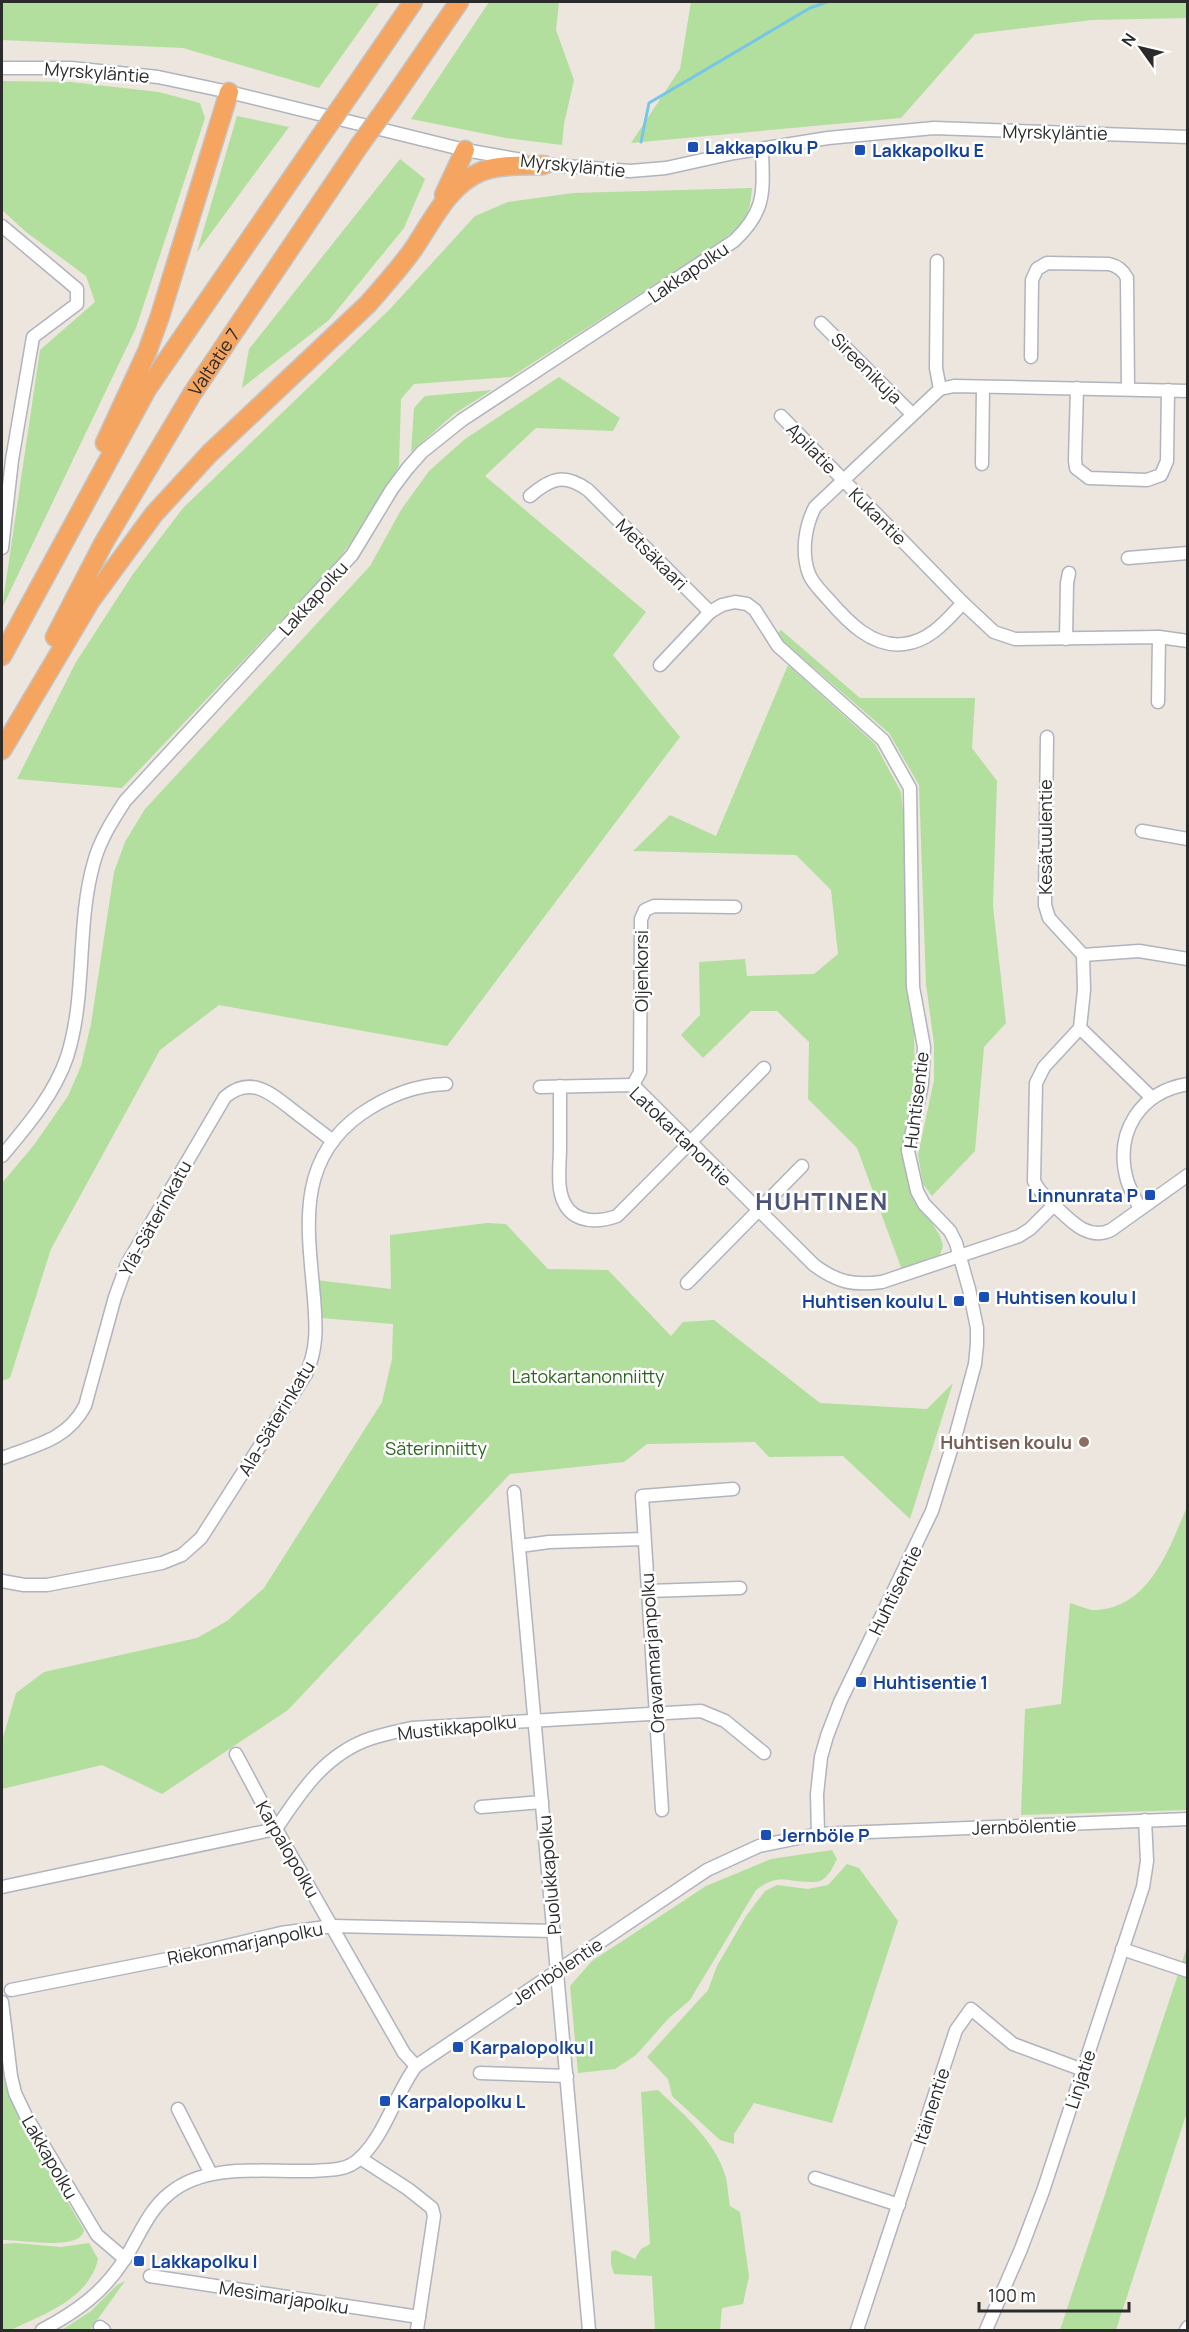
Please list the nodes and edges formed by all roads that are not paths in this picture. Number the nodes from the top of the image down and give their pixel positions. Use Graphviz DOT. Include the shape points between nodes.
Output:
graph roads {
  1 [pos="413,2"];
  2 [pos="459,2"];
  3 [pos="2,68"];
  4 [pos="229,92"];
  5 [pos="1188,137"];
  6 [pos="762,148"];
  7 [pos="465,150"];
  8 [pos="544,165"];
  9 [pos="436,213"];
  10 [pos="2,226"];
  11 [pos="937,261"];
  12 [pos="821,323"];
  13 [pos="1031,357"];
  14 [pos="983,387"];
  15 [pos="1077,388"];
  16 [pos="1128,388"];
  17 [pos="940,389"];
  18 [pos="1168,390"];
  19 [pos="1188,391"];
  20 [pos="912,414"];
  21 [pos="781,416"];
  22 [pos="982,464"];
  23 [pos="843,481"];
  24 [pos="530,496"];
  25 [pos="2,548"];
  26 [pos="1188,553"];
  27 [pos="55,557"];
  28 [pos="1128,558"];
  29 [pos="1069,573"];
  30 [pos="963,603"];
  31 [pos="710,612"];
  32 [pos="1159,637"];
  33 [pos="1066,639"];
  34 [pos="1188,641"];
  35 [pos="2,656"];
  36 [pos="660,665"];
  37 [pos="1158,702"];
  38 [pos="1047,737"];
  39 [pos="2,743"];
  40 [pos="2,750"];
  41 [pos="1142,831"];
  42 [pos="1188,839"];
  43 [pos="735,907"];
  44 [pos="1083,955"];
  45 [pos="1188,959"];
  46 [pos="1080,1028"];
  47 [pos="764,1068"];
  48 [pos="446,1084"];
  49 [pos="1188,1084"];
  50 [pos="633,1085"];
  51 [pos="560,1086"];
  52 [pos="540,1087"];
  53 [pos="1151,1097"];
  54 [pos="333,1141"];
  55 [pos="691,1143"];
  56 [pos="2,1156"];
  57 [pos="802,1166"];
  58 [pos="1188,1175"];
  59 [pos="1054,1205"];
  60 [pos="1140,1209"];
  61 [pos="758,1210"];
  62 [pos="960,1256"];
  63 [pos="687,1283"];
  64 [pos="2,1458"];
  65 [pos="733,1489"];
  66 [pos="514,1492"];
  67 [pos="645,1539"];
  68 [pos="520,1546"];
  69 [pos="2,1581"];
  70 [pos="740,1588"];
  71 [pos="648,1591"];
  72 [pos="656,1712"];
  73 [pos="535,1719"];
  74 [pos="764,1753"];
  75 [pos="236,1754"];
  76 [pos="542,1802"];
  77 [pos="481,1807"];
  78 [pos="662,1810"];
  79 [pos="1188,1819"];
  80 [pos="1145,1820"];
  81 [pos="276,1829"];
  82 [pos="818,1834"];
  83 [pos="2,1887"];
  84 [pos="333,1926"];
  85 [pos="554,1931"];
  86 [pos="1122,1949"];
  87 [pos="558,1970"];
  88 [pos="1188,1971"];
  89 [pos="11,1990"];
  90 [pos="2,2002"];
  91 [pos="417,2066"];
  92 [pos="1083,2070"];
  93 [pos="480,2073"];
  94 [pos="567,2076"];
  95 [pos="178,2109"];
  96 [pos="360,2158"];
  97 [pos="211,2174"];
  98 [pos="815,2178"];
  99 [pos="898,2205"];
  100 [pos="125,2259"];
  101 [pos="150,2276"];
  102 [pos="419,2317"];
  103 [pos="42,2331"];
  104 [pos="417,2331"];
  105 [pos="589,2331"];
  106 [pos="857,2331"];
  107 [pos="986,2331"];
  1 -- 27 [label="highway, bridge" via="147,389"];
  2 -- 39 [label="highway, Valtatie 7, bridge" via="192,394 103,543"];
  3 -- 4 [label="street, Myrskyläntie" via="71,68 158,77"];
  4 -- 7 [label="street, Myrskyläntie"];
  4 -- 27 [label="highway" via="147,352"];
  5 -- 6 [label="street, Myrskyläntie" via="934,128"];
  6 -- 8 [label="street, Myrskyläntie" via="666,168 630,171"];
  6 -- 56 [label="street, Lakkapolku" via="760,206 750,226 734,241 462,420 422,452 392,489 352,555 125,801 101,842 91,872 74,1027 66,1059 48,1095"];
  7 -- 8 [label="street, Myrskyläntie"];
  7 -- 9 [label="highway"];
  8 -- 9 [label="highway" via="481,172 460,184"];
  9 -- 40 [label="highway" via="392,277 368,304 210,453 154,514 91,600"];
  10 -- 25 [label="street" via="77,288 77,304 33,337"];
  11 -- 17 [label="street" via="936,368"];
  12 -- 20 [label="street, Sireenikuja"];
  13 -- 16 [label="street" via="1032,280 1037,269 1047,263 1115,265 1127,278"];
  14 -- 15 [label="street"];
  14 -- 17 [label="street"];
  14 -- 22 [label="street"];
  15 -- 16 [label="street"];
  15 -- 18 [label="street" via="1076,468 1089,478 1147,480 1161,475 1167,461"];
  16 -- 18 [label="street"];
  17 -- 20 [label="street, Kukantie"];
  18 -- 19 [label="street"];
  20 -- 23 [label="street, Kukantie"];
  21 -- 23 [label="street, Apilatie"];
  23 -- 30 [label="street, Kukantie"];
  23 -- 30 [label="street" via="815,507 806,532 808,572 837,609 876,640 904,644 924,639 940,628"];
  24 -- 31 [label="street, Metsäkaari" via="554,480 576,482"];
  26 -- 28 [label="street"];
  27 -- 35 [label="highway"];
  29 -- 33 [label="street"];
  30 -- 33 [label="street, Kukantie" via="986,626 1004,637"];
  31 -- 36 [label="street"];
  31 -- 62 [label="street, Huhtisentie" via="735,602 752,607 778,646 883,740 910,788 913,987 924,1047 922,1084 908,1151 924,1204 950,1231"];
  32 -- 33 [label="street, Kukantie"];
  32 -- 34 [label="street, Kukantie"];
  32 -- 37 [label="street"];
  38 -- 44 [label="street, Kesätuulentie" via="1046,912"];
  41 -- 42 [label="street"];
  43 -- 50 [label="street, Oljenkorsi" via="654,906 645,910 641,919 640,1072"];
  44 -- 45 [label="street" via="1139,951"];
  44 -- 46 [label="street"];
  46 -- 53 [label="street"];
  46 -- 59 [label="street" via="1044,1067 1036,1083 1034,1181"];
  47 -- 55 [label="street"];
  48 -- 54 [label="street, Ala-Säterinkatu" via="412,1087 384,1100 344,1128"];
  49 -- 53 [label="street"];
  50 -- 51 [label="street, Latokartanontie"];
  50 -- 55 [label="street, Latokartanontie"];
  51 -- 52 [label="street, Latokartanontie"];
  51 -- 55 [label="street" via="560,1189 566,1206 585,1221 601,1222 617,1216"];
  53 -- 60 [label="street" via="1131,1121 1123,1152 1127,1180"];
  54 -- 64 [label="street, Ylä-Säterinkatu" via="263,1089 246,1087 225,1097 127,1264 79,1416 62,1434"];
  54 -- 69 [label="street, Ala-Säterinkatu" via="317,1172 308,1205 316,1329 312,1361 201,1538 182,1555 162,1563 47,1585"];
  55 -- 61 [label="street, Latokartanontie"];
  57 -- 61 [label="street"];
  58 -- 60 [label="street"];
  59 -- 60 [label="street" via="1080,1228 1098,1233 1112,1230"];
  59 -- 62 [label="street, Latokartanontie" via="1019,1236"];
  61 -- 62 [label="street, Latokartanontie" via="814,1265 845,1283 882,1282"];
  61 -- 63 [label="street"];
  62 -- 82 [label="street, Huhtisentie" via="977,1328 975,1364 932,1511 827,1736 817,1794"];
  65 -- 67 [label="street, Oravanmarjanpolku" via="642,1496"];
  66 -- 68 [label="street, Puolukkapolku"];
  67 -- 68 [label="street"];
  67 -- 71 [label="street, Oravanmarjanpolku"];
  68 -- 73 [label="street, Puolukkapolku"];
  70 -- 71 [label="street"];
  71 -- 72 [label="street, Oravanmarjanpolku"];
  72 -- 73 [label="street, Mustikkapolku"];
  72 -- 74 [label="street, Mustikkapolku" via="711,1714"];
  72 -- 78 [label="street, Oravanmarjanpolku"];
  73 -- 76 [label="street, Puolukkapolku"];
  73 -- 81 [label="street, Mustikkapolku" via="412,1728 370,1739 333,1758 305,1785"];
  75 -- 81 [label="street, Karpalopolku"];
  76 -- 77 [label="street"];
  76 -- 85 [label="street, Puolukkapolku"];
  79 -- 80 [label="street, Jernbölentie"];
  80 -- 82 [label="street, Jernbölentie"];
  80 -- 86 [label="street, Linjatie" via="1146,1875"];
  81 -- 83 [label="street"];
  81 -- 84 [label="street, Karpalopolku"];
  82 -- 87 [label="street, Jernbölentie" via="759,1846 707,1870"];
  84 -- 85 [label="street, Riekonmarjanpolku"];
  84 -- 89 [label="street, Riekonmarjanpolku" via="280,1933"];
  84 -- 91 [label="street, Karpalopolku" via="404,2053"];
  85 -- 87 [label="street, Puolukkapolku"];
  86 -- 88 [label="street"];
  86 -- 92 [label="street, Linjatie"];
  87 -- 91 [label="street, Jernbölentie"];
  87 -- 94 [label="street, Puolukkapolku"];
  90 -- 100 [label="street, Lakkapolku" via="11,2076 26,2116 97,2235"];
  91 -- 96 [label="street, Jernbölentie" via="373,2143"];
  92 -- 99 [label="street, Itäinentie" via="1013,2044 970,2009 956,2030"];
  92 -- 107 [label="street, Linjatie" via="1033,2218"];
  93 -- 94 [label="street"];
  94 -- 105 [label="street, Puolukkapolku"];
  95 -- 97 [label="street"];
  96 -- 97 [label="street" via="351,2166 329,2170"];
  96 -- 102 [label="street" via="432,2208"];
  97 -- 100 [label="street" via="186,2183 154,2208"];
  98 -- 99 [label="street"];
  99 -- 106 [label="street, Itäinentie"];
  100 -- 103 [label="street" via="107,2285 87,2303"];
  101 -- 102 [label="street, Mesimarjapolku"];
  102 -- 104 [label="street"];
}
